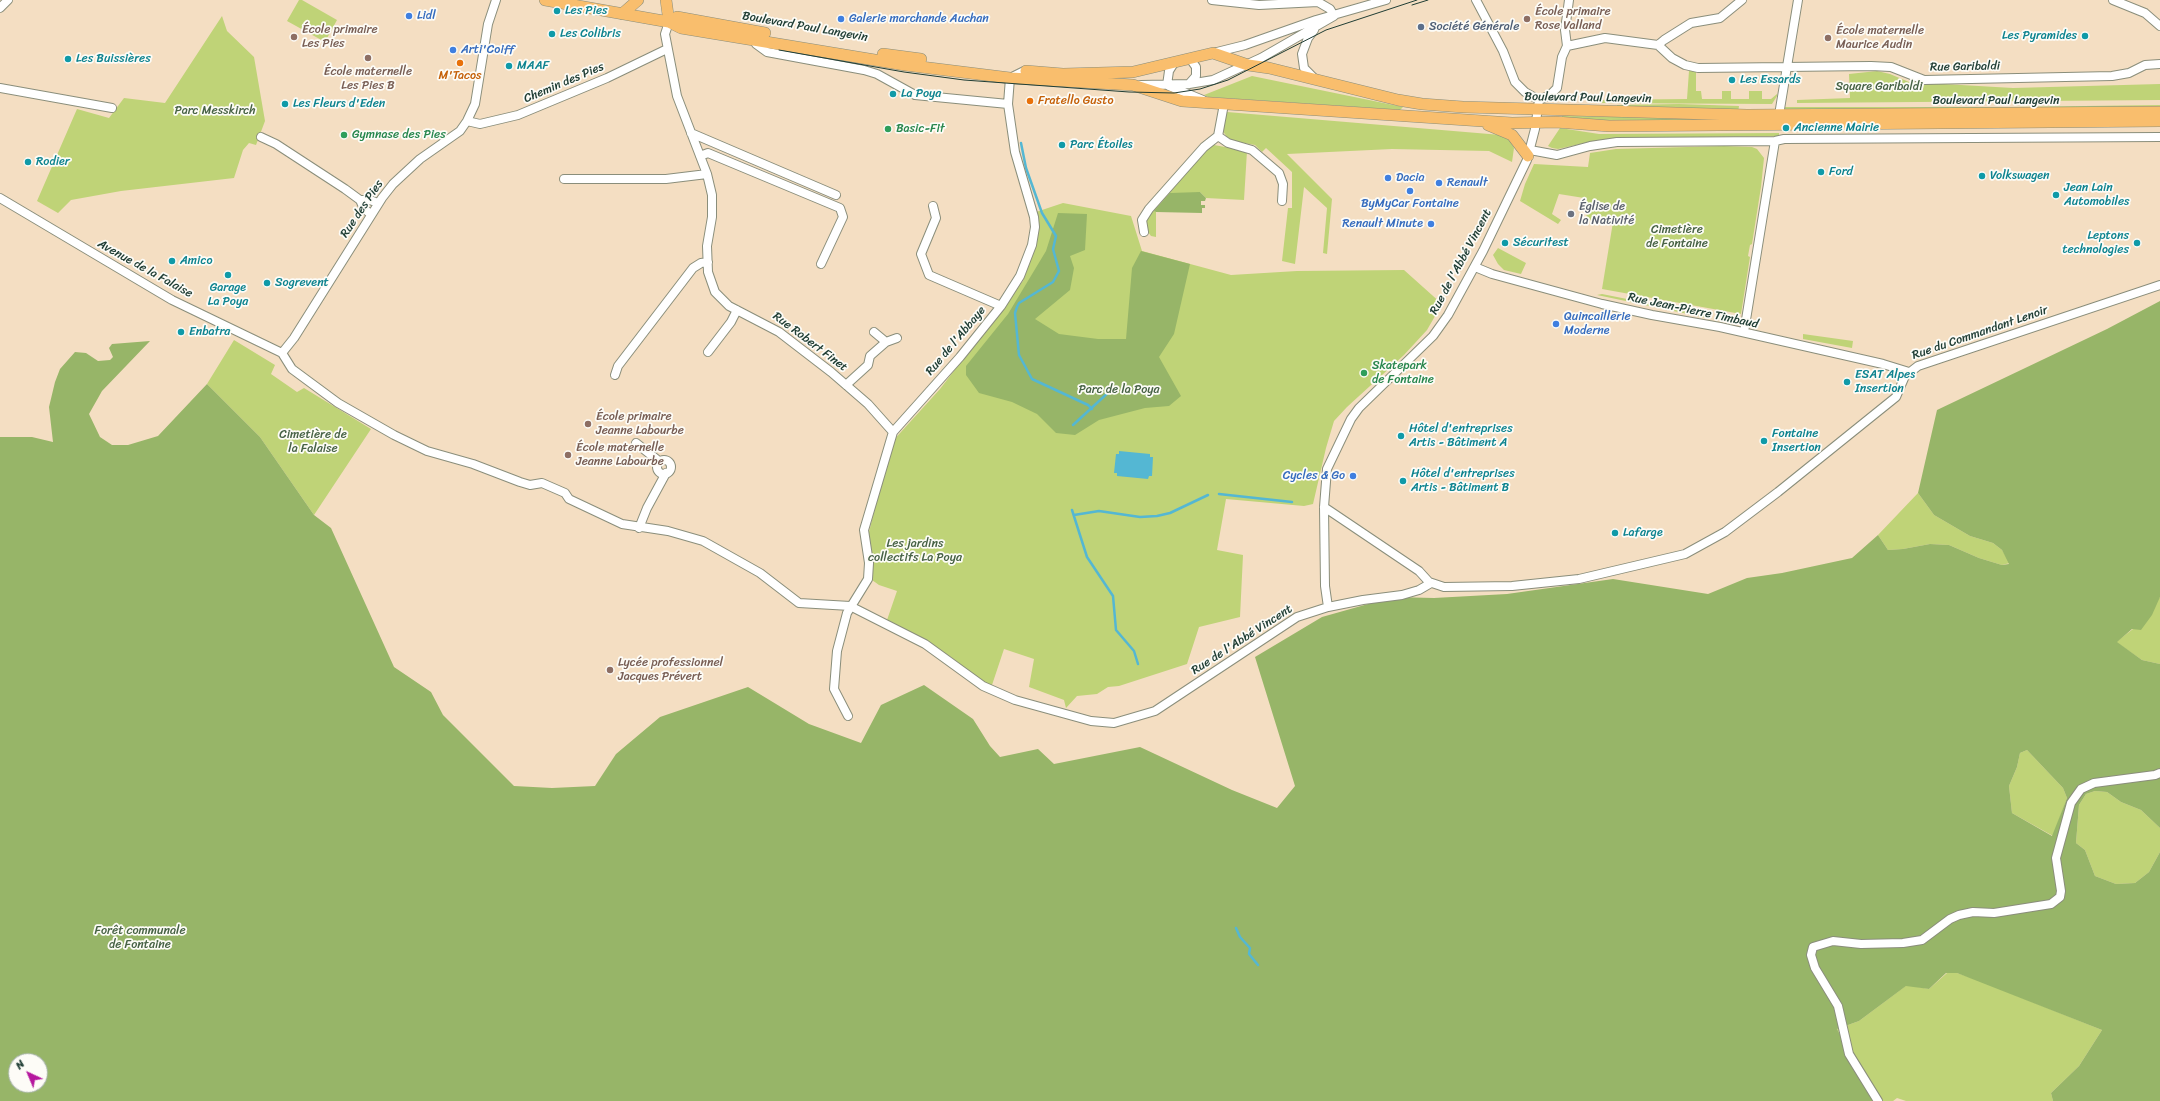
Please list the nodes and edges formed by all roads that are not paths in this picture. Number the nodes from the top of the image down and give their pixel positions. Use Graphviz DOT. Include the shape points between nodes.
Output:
graph roads {
  1 [pos="8,0"];
  2 [pos="496,0"];
  3 [pos="545,0"];
  4 [pos="638,0"];
  5 [pos="666,0"];
  6 [pos="1212,0"];
  7 [pos="1386,0"];
  8 [pos="1476,0"];
  9 [pos="1569,0"];
  10 [pos="1742,0"];
  11 [pos="1798,0"];
  12 [pos="2113,0"];
  13 [pos="0,8"];
  14 [pos="622,14"];
  15 [pos="1334,16"];
  16 [pos="669,22"];
  17 [pos="1317,26"];
  18 [pos="2160,26"];
  19 [pos="754,39"];
  20 [pos="1658,45"];
  21 [pos="1567,46"];
  22 [pos="668,49"];
  23 [pos="1213,53"];
  24 [pos="1191,60"];
  25 [pos="1174,63"];
  26 [pos="1248,64"];
  27 [pos="2160,64"];
  28 [pos="1786,68"];
  29 [pos="1024,71"];
  30 [pos="1010,78"];
  31 [pos="1317,81"];
  32 [pos="1189,84"];
  33 [pos="1133,85"];
  34 [pos="1167,85"];
  35 [pos="0,88"];
  36 [pos="1207,102"];
  37 [pos="1008,104"];
  38 [pos="1224,104"];
  39 [pos="1538,105"];
  40 [pos="112,108"];
  41 [pos="2160,112"];
  42 [pos="1779,115"];
  43 [pos="1471,120"];
  44 [pos="467,121"];
  45 [pos="1536,122"];
  46 [pos="2160,122"];
  47 [pos="691,133"];
  48 [pos="1218,136"];
  49 [pos="2160,136"];
  50 [pos="261,137"];
  51 [pos="1775,141"];
  52 [pos="1529,153"];
  53 [pos="700,156"];
  54 [pos="707,174"];
  55 [pos="564,179"];
  56 [pos="836,195"];
  57 [pos="0,198"];
  58 [pos="360,200"];
  59 [pos="1282,201"];
  60 [pos="378,203"];
  61 [pos="933,206"];
  62 [pos="371,214"];
  63 [pos="1144,232"];
  64 [pos="708,262"];
  65 [pos="821,264"];
  66 [pos="1474,267"];
  67 [pos="2160,285"];
  68 [pos="1001,306"];
  69 [pos="737,310"];
  70 [pos="874,332"];
  71 [pos="1744,332"];
  72 [pos="898,338"];
  73 [pos="886,342"];
  74 [pos="708,352"];
  75 [pos="282,353"];
  76 [pos="1909,372"];
  77 [pos="615,375"];
  78 [pos="846,384"];
  79 [pos="893,432"];
  80 [pos="636,443"];
  81 [pos="1324,507"];
  82 [pos="639,528"];
  83 [pos="1430,583"];
  84 [pos="850,606"];
  85 [pos="1328,607"];
  86 [pos="848,716"];
  87 [pos="2160,773"];
  88 [pos="1878,1101"];
  1 -- 13 [label="street"];
  2 -- 44 [label="street, Rue des Pies" via="488,24 475,104"];
  3 -- 14 [label="main road"];
  4 -- 14 [label="main road"];
  5 -- 16 [label="main road"];
  6 -- 15 [label="street" via="1258,5 1318,2 1330,8"];
  7 -- 15 [label="street"];
  8 -- 39 [label="street" via="1503,51 1515,82"];
  9 -- 21 [label="street" via="1565,30"];
  10 -- 20 [label="street" via="1720,18 1691,23"];
  11 -- 28 [label="street"];
  12 -- 18 [label="street" via="2145,13"];
  14 -- 16 [label="main road"];
  15 -- 17 [label="street"];
  15 -- 23 [label="street"];
  16 -- 19 [label="main road, Boulevard Paul Langevin" via="681,28"];
  16 -- 22 [label="street, Rue Robert Finet" via="665,34"];
  16 -- 29 [label="main road, Boulevard Paul Langevin" via="677,17 881,53"];
  17 -- 26 [label="street"];
  17 -- 31 [label="street" via="1308,38 1302,54 1304,68"];
  19 -- 30 [label="main road, Boulevard Paul Langevin" via="905,65"];
  19 -- 37 [label="street, Boulevard Paul Langevin" via="760,48 767,52 864,70 915,95"];
  20 -- 21 [label="street" via="1605,38"];
  20 -- 28 [label="street, Rue Garibaldi" via="1672,58 1698,68"];
  21 -- 39 [label="street" via="1562,57 1556,88"];
  22 -- 44 [label="street, Chemin des Pies" via="518,115 480,124"];
  22 -- 47 [label="street, Rue Robert Finet" via="677,96"];
  23 -- 24 [label="main road, Boulevard Paul Langevin"];
  23 -- 26 [label="main road, Boulevard Paul Langevin"];
  24 -- 25 [label="main road, Boulevard Paul Langevin"];
  24 -- 32 [label="street" via="1196,66 1196,76"];
  25 -- 29 [label="main road, Boulevard Paul Langevin" via="1133,72 1063,74"];
  25 -- 34 [label="street" via="1169,71"];
  26 -- 31 [label="main road, Boulevard Paul Langevin"];
  26 -- 32 [label="street" via="1213,80"];
  27 -- 28 [label="street, Rue Garibaldi" via="2146,65 2129,73 2112,76 1940,80 1924,80 1892,68"];
  28 -- 42 [label="street"];
  29 -- 30 [label="street"];
  30 -- 33 [label="main road, Boulevard Paul Langevin"];
  30 -- 37 [label="street, Rue de l'Abbaye"];
  31 -- 39 [label="main road, Boulevard Paul Langevin" via="1422,104"];
  32 -- 34 [label="street"];
  33 -- 34 [label="street"];
  33 -- 36 [label="main road, Boulevard Paul Langevin" via="1182,101"];
  34 -- 36 [label="street, Boulevard Paul Langevin"];
  35 -- 40 [label="street"];
  36 -- 38 [label="main road, Boulevard Paul Langevin"];
  37 -- 68 [label="street, Rue de l'Abbaye" via="1015,152 1032,205 1035,228 1032,245 1020,276"];
  38 -- 43 [label="main road, Boulevard Paul Langevin"];
  38 -- 48 [label="street"];
  39 -- 42 [label="main road, Boulevard Paul Langevin" via="1600,110"];
  39 -- 45 [label="street, Rue de l'Abbé Vincent"];
  41 -- 42 [label="main road, Boulevard Paul Langevin"];
  43 -- 45 [label="main road, Boulevard Paul Langevin"];
  43 -- 52 [label="main road" via="1512,135"];
  44 -- 60 [label="street, Rue des Pies" via="460,131 420,158"];
  45 -- 46 [label="main road, Boulevard Paul Langevin" via="1654,126"];
  45 -- 52 [label="street, Rue de l'Abbé Vincent"];
  47 -- 53 [label="street, Rue Robert Finet"];
  47 -- 56 [label="street"];
  48 -- 59 [label="street" via="1228,144 1252,150 1279,174 1283,184"];
  48 -- 63 [label="street" via="1204,147 1149,209 1142,220"];
  49 -- 51 [label="street"];
  50 -- 58 [label="street" via="276,144"];
  51 -- 52 [label="street" via="1617,142 1557,155"];
  51 -- 71 [label="street"];
  52 -- 66 [label="street, Rue de l'Abbé Vincent"];
  53 -- 54 [label="street, Rue Robert Finet"];
  53 -- 65 [label="street" via="708,153 840,208 844,217"];
  54 -- 55 [label="street" via="666,179"];
  54 -- 64 [label="street, Rue Robert Finet" via="712,195"];
  57 -- 75 [label="street, Avenue de la Falaise" via="166,296"];
  58 -- 60 [label="street"];
  58 -- 62 [label="street" via="364,209"];
  60 -- 62 [label="street, Rue des Pies"];
  61 -- 68 [label="street" via="936,218 922,254 929,275"];
  62 -- 75 [label="street, Rue des Pies" via="294,338"];
  64 -- 69 [label="street, Rue Robert Finet" via="708,272 715,292 721,300"];
  64 -- 77 [label="street" via="701,262 692,268 618,366"];
  66 -- 71 [label="street, Rue Jean-Pierre Timbaud" via="1602,304"];
  66 -- 81 [label="street, Rue de l'Abbé Vincent" via="1448,315 1433,336 1369,397 1351,419 1327,469"];
  67 -- 76 [label="street, Rue du Commandant Lenoir" via="1918,366"];
  68 -- 79 [label="street, Rue de l'Abbaye" via="960,357"];
  69 -- 74 [label="street"];
  69 -- 78 [label="street, Rue Robert Finet" via="779,332"];
  70 -- 73 [label="street"];
  71 -- 76 [label="street, Rue Jean-Pierre Timbaud"];
  72 -- 73 [label="street, Rue Robert Finet"];
  73 -- 78 [label="street, Rue Robert Finet" via="870,356 868,365"];
  75 -- 82 [label="street" via="292,369 338,403 427,451 530,485 542,483 622,524"];
  76 -- 83 [label="street, Rue du Commandant Lenoir" via="1896,396 1738,522 1685,554 1598,576 1545,584 1444,587"];
  78 -- 79 [label="street, Rue Robert Finet"];
  79 -- 84 [label="street, Rue de l'Abbaye" via="864,530 869,563 868,579"];
  80 -- 82 [label="street" via="660,462 666,460 670,463 670,470 647,508"];
  81 -- 83 [label="street" via="1419,571"];
  81 -- 85 [label="street, Rue de l'Abbé Vincent" via="1325,586"];
  82 -- 84 [label="street" via="668,531 703,541 760,573 799,603"];
  83 -- 85 [label="street" via="1420,590 1402,595"];
  84 -- 85 [label="street, Rue de l'Abbé Vincent" via="925,644 984,686 1015,700 1091,721 1114,723 1155,711 1297,617"];
  84 -- 86 [label="street, Rue de l'Abbaye" via="837,651 834,684 837,696"];
  87 -- 88 [label="street" via="2094,783 2081,789 2071,803 2056,858 2061,890 2056,901 2042,906 1994,913 1973,912 1959,915 1922,940 1861,944 1832,941 1812,947 1815,968 1838,1006 1849,1054"];
}
